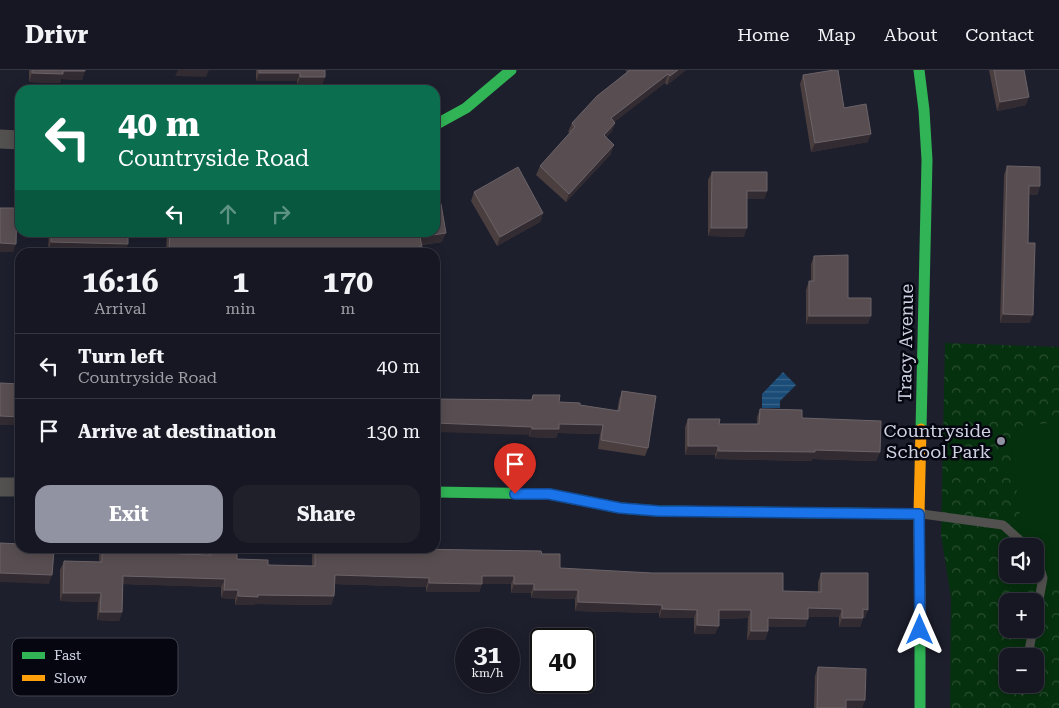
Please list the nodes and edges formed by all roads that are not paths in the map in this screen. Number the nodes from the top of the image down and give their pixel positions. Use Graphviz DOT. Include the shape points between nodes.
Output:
graph roads {
  1 [pos="510,70"];
  2 [pos="919,70"];
  3 [pos="440,123"];
  4 [pos="0,139"];
  5 [pos="15,140"];
  6 [pos="0,487"];
  7 [pos="15,487"];
  8 [pos="440,492"];
  9 [pos="919,514"];
  10 [pos="1017,538"];
  11 [pos="920,708"];
  1 -- 3 [label="street" via="484,96"];
  2 -- 9 [label="street, Tracy Avenue" via="927,160"];
  4 -- 5 [label="street"];
  6 -- 7 [label="street"];
  8 -- 9 [label="street" via="549,494 620,508 658,511"];
  9 -- 10 [label="lane" via="1003,525"];
  9 -- 11 [label="street, Tracy Avenue"];
}
